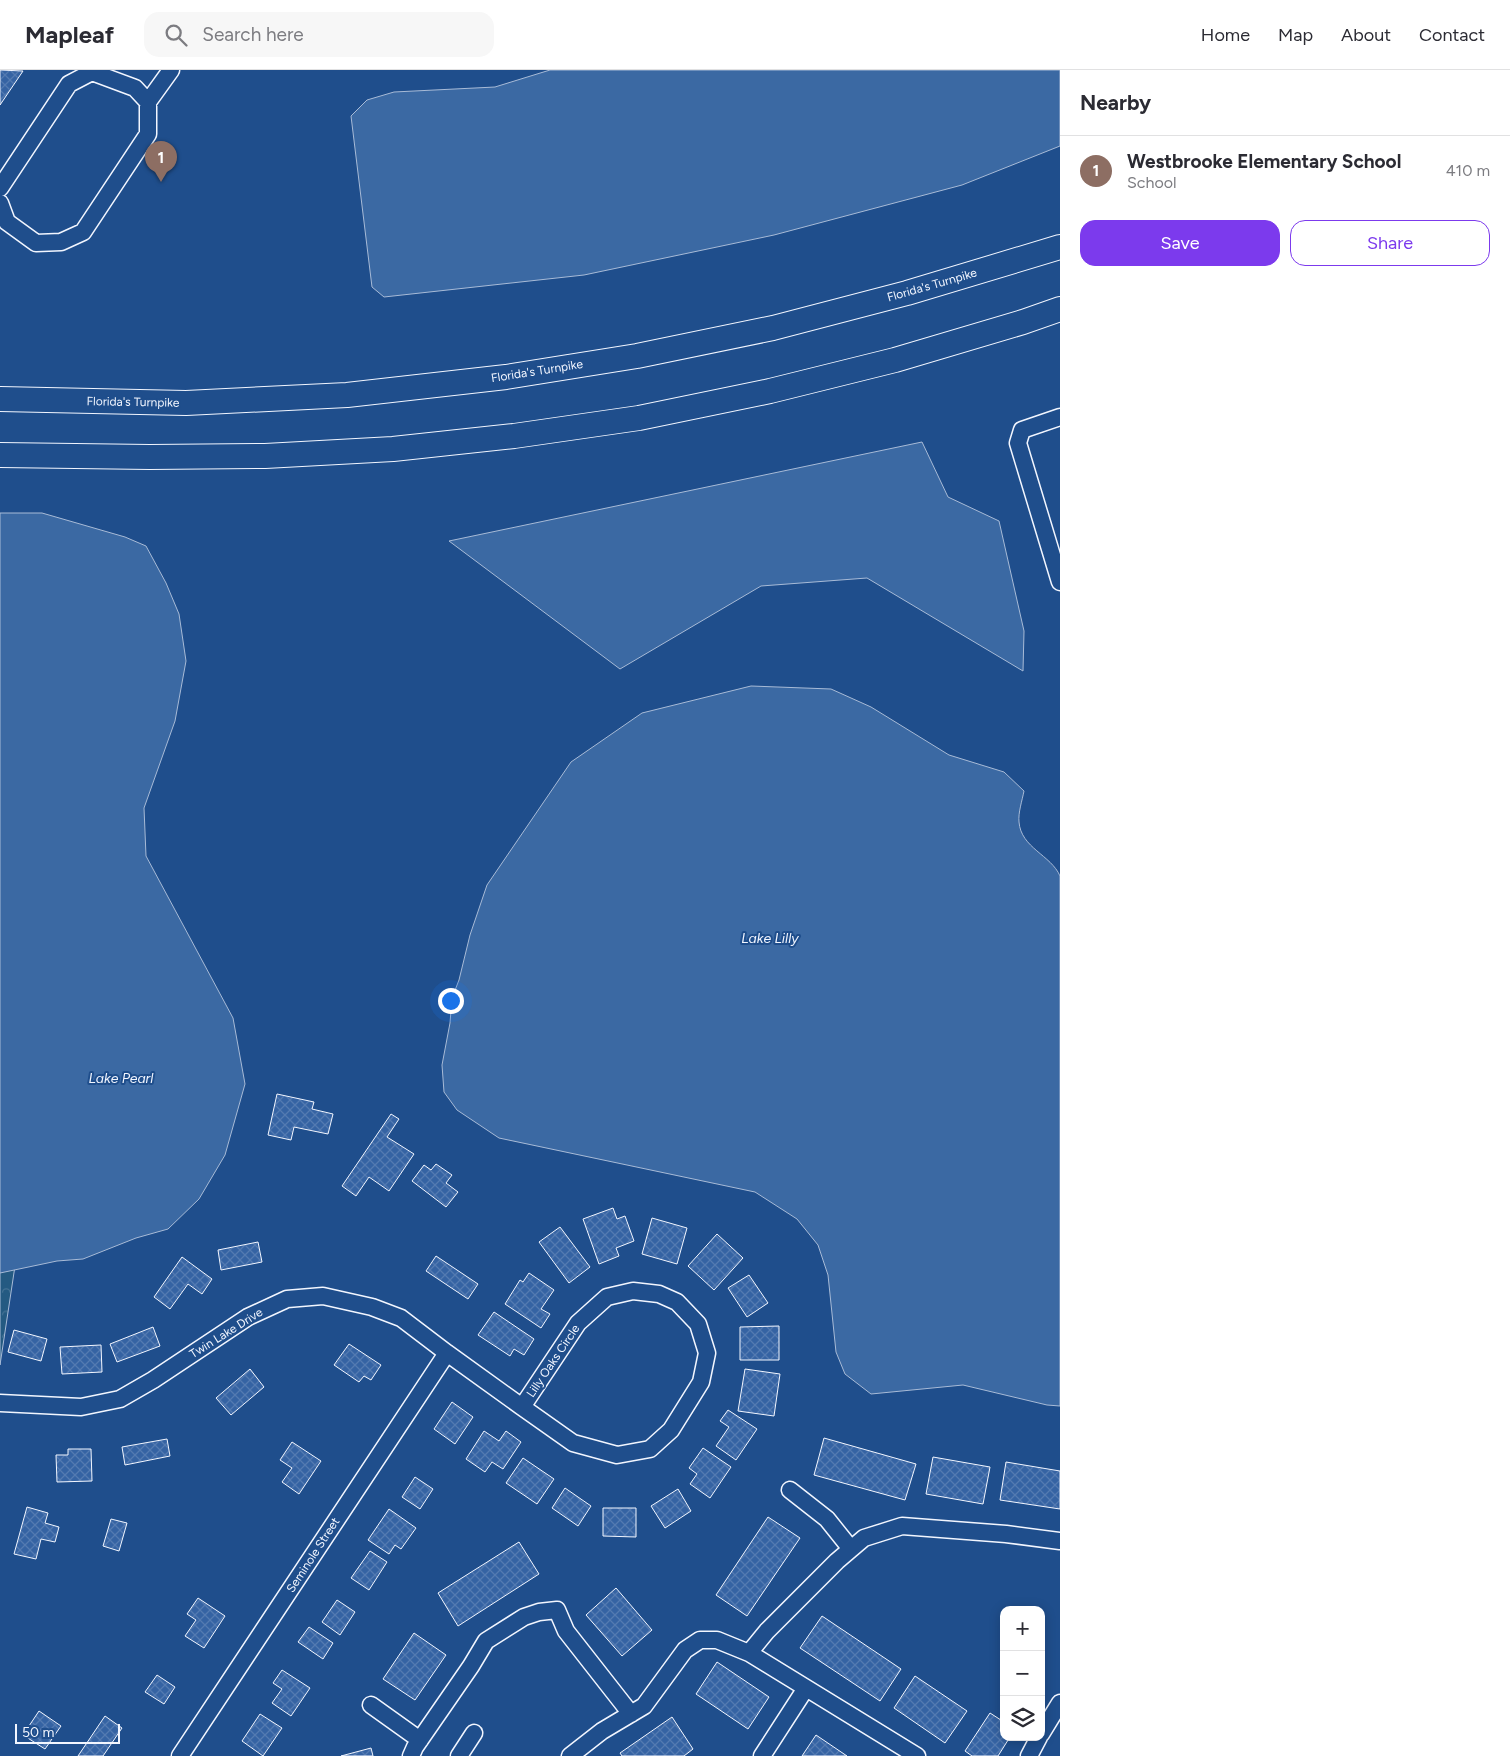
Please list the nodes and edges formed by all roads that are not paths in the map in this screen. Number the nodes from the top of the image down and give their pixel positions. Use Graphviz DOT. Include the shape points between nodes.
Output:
graph roads {
  1 [pos="171,70"];
  2 [pos="92,71"];
  3 [pos="148,102"];
  4 [pos="0,188"];
  5 [pos="0,204"];
  6 [pos="1060,247"];
  7 [pos="1060,309"];
  8 [pos="0,399"];
  9 [pos="1060,417"];
  10 [pos="0,455"];
  11 [pos="1060,582"];
  12 [pos="446,1353"];
  13 [pos="0,1403"];
  14 [pos="522,1406"];
  15 [pos="790,1490"];
  16 [pos="1060,1541"];
  17 [pos="851,1549"];
  18 [pos="749,1653"];
  19 [pos="806,1688"];
  20 [pos="1060,1703"];
  21 [pos="371,1705"];
  22 [pos="631,1714"];
  23 [pos="1045,1728"];
  24 [pos="474,1733"];
  25 [pos="420,1740"];
  26 [pos="1037,1741"];
  27 [pos="913,1755"];
  28 [pos="180,1756"];
  29 [pos="411,1756"];
  30 [pos="459,1756"];
  31 [pos="570,1756"];
  32 [pos="762,1756"];
  33 [pos="1028,1756"];
  1 -- 3 [label="street"];
  2 -- 3 [label="street" via="135,88"];
  2 -- 4 [label="street" via="70,84"];
  3 -- 5 [label="street" via="148,134 83,232 60,242 36,243 6,222"];
  6 -- 8 [label="highway, Florida's Turnpike" via="907,293 773,328 636,356 506,377 347,395 186,403"];
  7 -- 10 [label="highway" via="895,360 770,391 639,418 514,436 393,449 265,456"];
  9 -- 11 [label="street" via="1022,430 1018,443"];
  12 -- 13 [label="street, Twin Lake Drive" via="401,1318 372,1307 323,1296 286,1299 248,1317 120,1399 81,1407"];
  12 -- 14 [label="street, Lilly Oaks Circle"];
  12 -- 28 [label="street, Seminole Street"];
  14 -- 14 [label="street, Lilly Oaks Circle" via="573,1443 617,1455 650,1449 671,1430 701,1382 707,1353 698,1324 677,1302 659,1294 633,1291 606,1297 578,1323"];
  15 -- 17 [label="street" via="827,1519"];
  16 -- 17 [label="street" via="902,1526 864,1538"];
  17 -- 18 [label="street" via="767,1631"];
  18 -- 19 [label="street"];
  18 -- 22 [label="street" via="717,1640 700,1640 685,1650 644,1706"];
  19 -- 27 [label="street"];
  19 -- 32 [label="street"];
  20 -- 23 [label="street"];
  21 -- 25 [label="street"];
  22 -- 25 [label="street" via="566,1631 556,1610 539,1612 524,1616 486,1640"];
  22 -- 31 [label="street"];
  24 -- 30 [label="street"];
  25 -- 29 [label="street"];
  26 -- 33 [label="street"];
}
